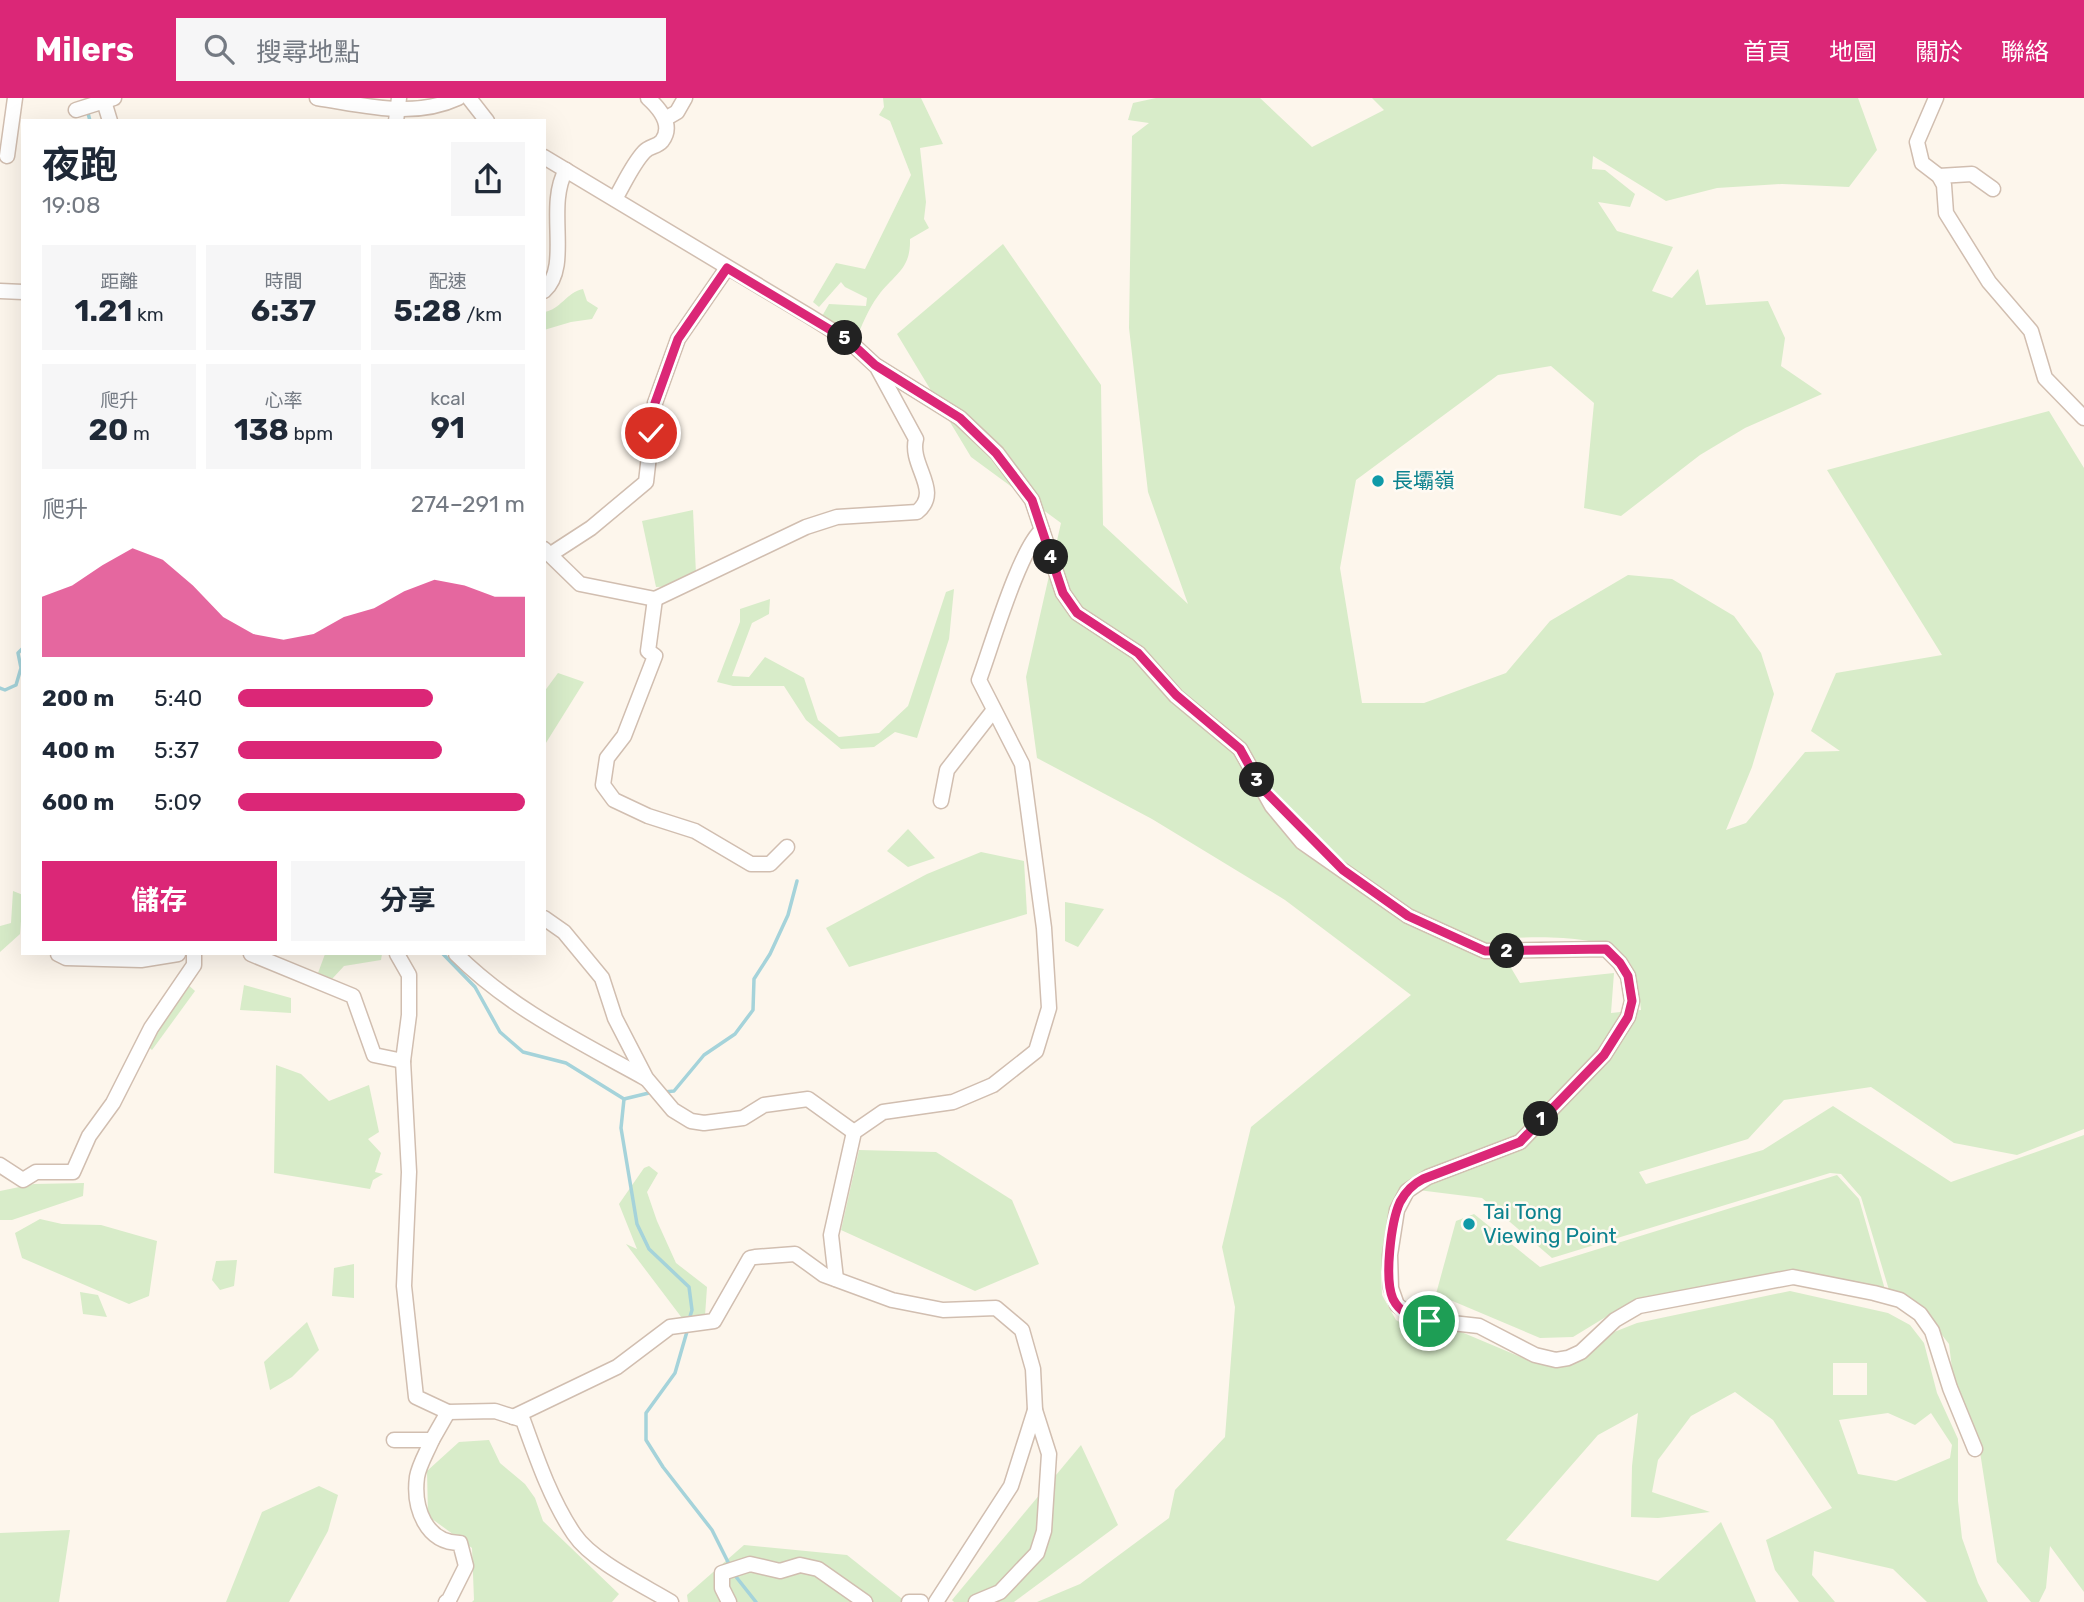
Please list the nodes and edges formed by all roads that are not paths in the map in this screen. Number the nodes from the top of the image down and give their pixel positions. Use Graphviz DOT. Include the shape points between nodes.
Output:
graph roads {
  1 [pos="15,98"];
  2 [pos="317,98"];
  3 [pos="458,98"];
  4 [pos="469,98"];
  5 [pos="648,98"];
  6 [pos="685,98"];
  7 [pos="1936,98"];
  8 [pos="107,99"];
  9 [pos="76,110"];
  10 [pos="398,110"];
  11 [pos="110,119"];
  12 [pos="485,119"];
  13 [pos="665,119"];
  14 [pos="7,156"];
  15 [pos="546,158"];
  16 [pos="566,170"];
  17 [pos="1939,176"];
  18 [pos="1993,189"];
  19 [pos="614,199"];
  20 [pos="727,268"];
  21 [pos="546,288"];
  22 [pos="0,291"];
  23 [pos="21,292"];
  24 [pos="875,365"];
  25 [pos="2084,418"];
  26 [pos="1042,530"];
  27 [pos="548,552"];
  28 [pos="1027,554"];
  29 [pos="1050,554"];
  30 [pos="655,599"];
  31 [pos="993,711"];
  32 [pos="941,801"];
  33 [pos="787,847"];
  34 [pos="546,919"];
  35 [pos="60,955"];
  36 [pos="168,955"];
  37 [pos="194,955"];
  38 [pos="253,955"];
  39 [pos="398,955"];
  40 [pos="457,955"];
  41 [pos="402,1061"];
  42 [pos="646,1078"];
  43 [pos="854,1132"];
  44 [pos="0,1165"];
  45 [pos="836,1279"];
  46 [pos="1035,1410"];
  47 [pos="448,1412"];
  48 [pos="513,1417"];
  49 [pos="394,1440"];
  50 [pos="432,1440"];
  51 [pos="1975,1449"];
  52 [pos="446,1602"];
  53 [pos="671,1602"];
  54 [pos="729,1602"];
  55 [pos="865,1602"];
  56 [pos="909,1602"];
  57 [pos="921,1602"];
  58 [pos="936,1602"];
  59 [pos="976,1602"];
  1 -- 14 [label="street"];
  2 -- 10 [label="street"];
  3 -- 10 [label="street"];
  4 -- 12 [label="street"];
  5 -- 13 [label="street"];
  6 -- 13 [label="street"];
  7 -- 17 [label="street" via="1917,142 1922,163"];
  8 -- 9 [label="street"];
  8 -- 11 [label="street"];
  13 -- 19 [label="street" via="662,141 645,150"];
  15 -- 16 [label="street"];
  16 -- 19 [label="street"];
  16 -- 21 [label="street" via="556,196 555,275"];
  17 -- 18 [label="street" via="1972,174"];
  17 -- 25 [label="street" via="1950,221 1989,282 2031,331 2045,378"];
  19 -- 20 [label="street"];
  20 -- 24 [label="street" via="849,341"];
  20 -- 27 [label="street" via="678,339 655,403 646,482 591,528"];
  22 -- 23 [label="street"];
  24 -- 26 [label="street" via="960,418 988,444 1032,500"];
  24 -- 30 [label="street" via="916,439 913,450 929,493 926,506 917,512 837,517 806,527"];
  26 -- 28 [label="street"];
  26 -- 29 [label="street"];
  27 -- 30 [label="street" via="580,584"];
  28 -- 29 [label="street"];
  28 -- 31 [label="street" via="979,680"];
  29 -- 51 [label="street" via="1063,593 1077,613 1138,653 1176,695 1240,749 1261,787 1343,870 1408,916 1485,951 1606,949 1628,976 1632,1001 1628,1017 1604,1055 1524,1139 1428,1177 1407,1191 1397,1210 1390,1255 1391,1293 1401,1309 1422,1320 1479,1326 1535,1355 1556,1360 1577,1355 1615,1320 1639,1306 1793,1277 1874,1293 1900,1300 1920,1314 1932,1331"];
  30 -- 33 [label="street" via="648,651 655,656 624,736 607,758 603,785 614,800 695,831 751,864 770,864"];
  31 -- 32 [label="street" via="947,770"];
  31 -- 43 [label="street" via="1022,764 1044,928 1049,1008 1035,1051 993,1085 953,1102 883,1112"];
  34 -- 42 [label="street" via="564,932 602,978 614,1018"];
  35 -- 36 [label="street" via="141,960"];
  37 -- 44 [label="street" via="194,965 151,1028 113,1103 89,1136 74,1172 36,1172 23,1180"];
  38 -- 41 [label="street" via="352,996 374,1055"];
  39 -- 41 [label="street" via="409,975"];
  40 -- 42 [label="street" via="484,982 537,1018"];
  41 -- 47 [label="street" via="409,1172 404,1286 416,1397"];
  42 -- 43 [label="street" via="673,1111 691,1121 744,1118 764,1105 808,1100"];
  43 -- 45 [label="street" via="831,1235"];
  45 -- 46 [label="street" via="891,1300 943,1310 996,1308 1022,1330 1033,1368"];
  45 -- 48 [label="street" via="795,1254 750,1258 714,1321 670,1327 617,1367"];
  46 -- 58 [label="street" via="1011,1486"];
  46 -- 59 [label="street" via="1049,1454 1044,1531 1037,1553 1000,1592"];
  47 -- 48 [label="street" via="495,1411"];
  47 -- 50 [label="street"];
  48 -- 53 [label="street" via="523,1420 544,1477 575,1536 600,1558"];
  49 -- 50 [label="street"];
  50 -- 52 [label="street" via="417,1476 418,1505 426,1529 448,1543 460,1543 466,1566"];
  54 -- 55 [label="street" via="722,1588 722,1573 750,1564 780,1571 800,1565 818,1569"];
  56 -- 57 [label="street"];
}
